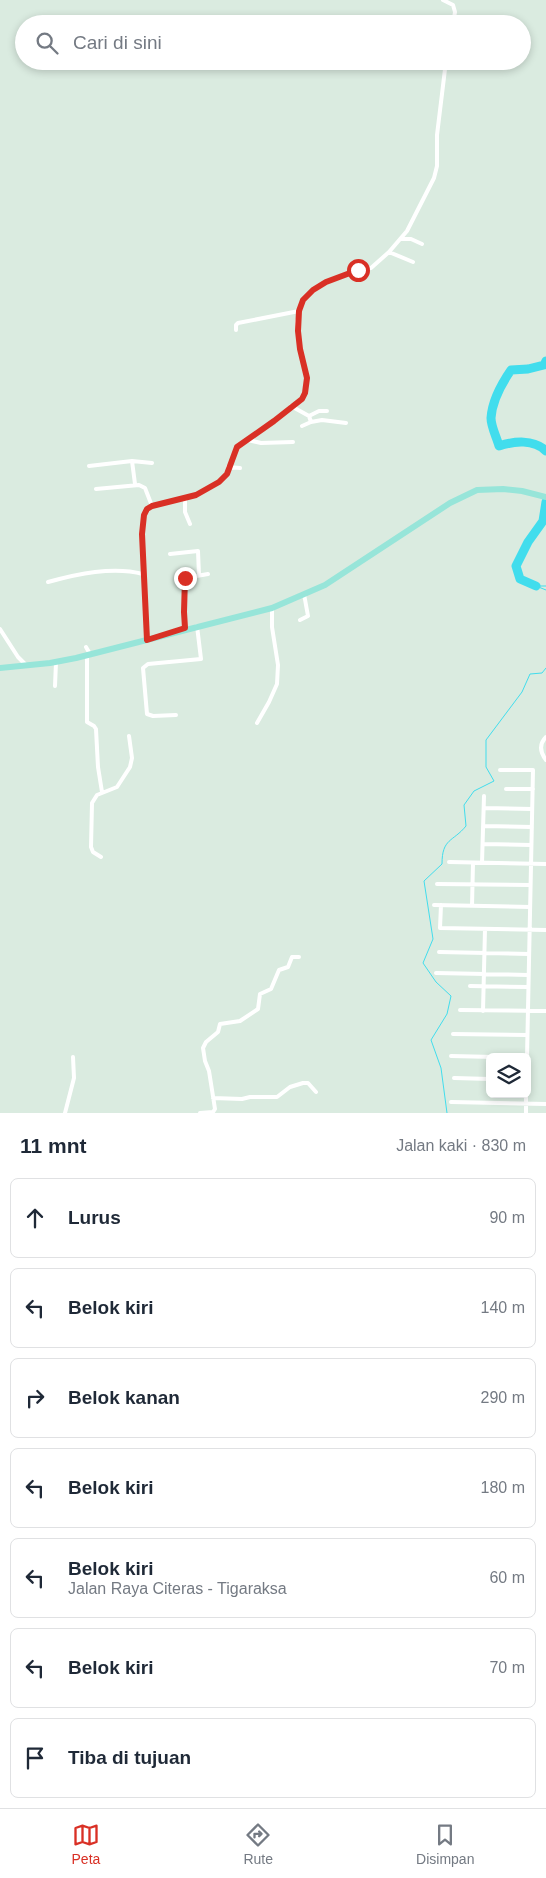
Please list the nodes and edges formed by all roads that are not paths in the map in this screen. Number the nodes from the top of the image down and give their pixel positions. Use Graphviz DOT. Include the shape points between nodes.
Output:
graph roads {
  1 [pos="443,0"];
  2 [pos="449,1"];
  3 [pos="454,15"];
  4 [pos="445,70"];
  5 [pos="401,239"];
  6 [pos="422,244"];
  7 [pos="389,252"];
  8 [pos="413,262"];
  9 [pos="299,311"];
  10 [pos="236,330"];
  11 [pos="291,406"];
  12 [pos="327,411"];
  13 [pos="309,416"];
  14 [pos="311,422"];
  15 [pos="346,423"];
  16 [pos="302,426"];
  17 [pos="247,440"];
  18 [pos="293,442"];
  19 [pos="132,461"];
  20 [pos="152,463"];
  21 [pos="89,466"];
  22 [pos="228,467"];
  23 [pos="240,468"];
  24 [pos="135,484"];
  25 [pos="96,489"];
  26 [pos="546,497"];
  27 [pos="184,498"];
  28 [pos="152,506"];
  29 [pos="190,524"];
  30 [pos="170,554"];
  31 [pos="143,574"];
  32 [pos="208,574"];
  33 [pos="198,575"];
  34 [pos="48,582"];
  35 [pos="304,594"];
  36 [pos="272,608"];
  37 [pos="300,620"];
  38 [pos="197,626"];
  39 [pos="185,628"];
  40 [pos="0,629"];
  41 [pos="147,640"];
  42 [pos="86,647"];
  43 [pos="88,654"];
  44 [pos="56,662"];
  45 [pos="26,666"];
  46 [pos="0,668"];
  47 [pos="55,686"];
  48 [pos="176,715"];
  49 [pos="257,723"];
  50 [pos="129,736"];
  51 [pos="546,736"];
  52 [pos="546,760"];
  53 [pos="500,770"];
  54 [pos="506,789"];
  55 [pos="533,790"];
  56 [pos="102,792"];
  57 [pos="484,796"];
  58 [pos="484,808"];
  59 [pos="532,808"];
  60 [pos="483,826"];
  61 [pos="532,827"];
  62 [pos="483,844"];
  63 [pos="531,845"];
  64 [pos="101,857"];
  65 [pos="449,862"];
  66 [pos="473,863"];
  67 [pos="482,863"];
  68 [pos="531,864"];
  69 [pos="546,864"];
  70 [pos="437,884"];
  71 [pos="473,885"];
  72 [pos="530,886"];
  73 [pos="434,905"];
  74 [pos="441,905"];
  75 [pos="472,906"];
  76 [pos="530,907"];
  77 [pos="485,929"];
  78 [pos="529,930"];
  79 [pos="546,930"];
  80 [pos="439,952"];
  81 [pos="484,953"];
  82 [pos="529,954"];
  83 [pos="299,957"];
  84 [pos="436,974"];
  85 [pos="484,974"];
  86 [pos="528,975"];
  87 [pos="470,986"];
  88 [pos="483,986"];
  89 [pos="528,987"];
  90 [pos="460,1010"];
  91 [pos="483,1011"];
  92 [pos="546,1011"];
  93 [pos="527,1012"];
  94 [pos="452,1034"];
  95 [pos="527,1035"];
  96 [pos="526,1053"];
  97 [pos="451,1056"];
  98 [pos="73,1057"];
  99 [pos="486,1057"];
  100 [pos="454,1078"];
  101 [pos="486,1079"];
  102 [pos="316,1092"];
  103 [pos="213,1098"];
  104 [pos="526,1098"];
  105 [pos="451,1102"];
  106 [pos="526,1104"];
  107 [pos="546,1104"];
  108 [pos="65,1113"];
  109 [pos="200,1113"];
  110 [pos="526,1113"];
  1 -- 2 [label="street"];
  2 -- 3 [label="street" via="454,8"];
  4 -- 5 [label="street" via="437,135 437,166 416,215"];
  5 -- 6 [label="street"];
  5 -- 7 [label="street"];
  7 -- 8 [label="street"];
  7 -- 9 [label="street" via="371,268 344,274 313,290 303,300"];
  9 -- 10 [label="street" via="238,323"];
  9 -- 11 [label="street" via="298,340 307,385 302,399"];
  11 -- 13 [label="street"];
  11 -- 17 [label="street"];
  12 -- 13 [label="street"];
  13 -- 14 [label="street"];
  14 -- 15 [label="street"];
  14 -- 16 [label="street"];
  17 -- 18 [label="street"];
  17 -- 22 [label="street" via="237,447"];
  19 -- 20 [label="street"];
  19 -- 21 [label="street"];
  19 -- 24 [label="street"];
  22 -- 23 [label="street"];
  22 -- 27 [label="street" via="224,478 203,492"];
  24 -- 25 [label="street"];
  24 -- 28 [label="street" via="144,488"];
  26 -- 35 [label="main road" via="503,489 468,493 325,585"];
  27 -- 28 [label="street"];
  27 -- 29 [label="street"];
  28 -- 31 [label="street" via="144,515"];
  30 -- 33 [label="street" via="198,551"];
  31 -- 34 [label="street" via="102,572"];
  31 -- 41 [label="street"];
  32 -- 33 [label="street"];
  33 -- 39 [label="street" via="185,578"];
  35 -- 36 [label="main road"];
  35 -- 37 [label="street" via="308,616"];
  36 -- 38 [label="main road"];
  36 -- 49 [label="street" via="277,684"];
  38 -- 39 [label="main road"];
  38 -- 48 [label="street" via="201,659 148,664 143,668 147,714"];
  39 -- 41 [label="main road"];
  40 -- 45 [label="street"];
  41 -- 43 [label="main road"];
  42 -- 43 [label="street"];
  43 -- 44 [label="main road"];
  43 -- 56 [label="street" via="87,722 96,728"];
  44 -- 45 [label="main road"];
  44 -- 47 [label="street"];
  45 -- 46 [label="main road"];
  50 -- 56 [label="street" via="130,767 117,787"];
  51 -- 52 [label="street" via="541,749"];
  53 -- 55 [label="street" via="533,770"];
  54 -- 55 [label="street"];
  55 -- 59 [label="street"];
  56 -- 64 [label="street" via="92,803 91,847"];
  57 -- 58 [label="street"];
  58 -- 59 [label="street"];
  58 -- 60 [label="street"];
  59 -- 61 [label="street"];
  60 -- 61 [label="street"];
  60 -- 62 [label="street"];
  61 -- 63 [label="street"];
  62 -- 63 [label="street"];
  62 -- 67 [label="street"];
  63 -- 68 [label="street"];
  65 -- 66 [label="street"];
  66 -- 67 [label="street"];
  66 -- 71 [label="street"];
  67 -- 68 [label="street"];
  68 -- 69 [label="street"];
  68 -- 72 [label="street"];
  70 -- 71 [label="street"];
  71 -- 72 [label="street"];
  71 -- 75 [label="street"];
  72 -- 76 [label="street"];
  73 -- 74 [label="street"];
  74 -- 75 [label="street"];
  74 -- 77 [label="street" via="440,928"];
  75 -- 76 [label="street"];
  76 -- 78 [label="street"];
  77 -- 78 [label="street"];
  77 -- 81 [label="street"];
  78 -- 79 [label="street"];
  78 -- 82 [label="street"];
  80 -- 81 [label="street"];
  81 -- 82 [label="street"];
  81 -- 85 [label="street"];
  82 -- 86 [label="street"];
  83 -- 103 [label="street" via="292,957 288,968 279,970 271,989 260,994 258,1009 240,1021 220,1024 218,1032 206,1042 203,1054"];
  84 -- 85 [label="street"];
  85 -- 86 [label="street"];
  85 -- 88 [label="street"];
  86 -- 89 [label="street"];
  87 -- 88 [label="street"];
  88 -- 89 [label="street"];
  88 -- 91 [label="street"];
  89 -- 93 [label="street"];
  90 -- 91 [label="street"];
  91 -- 93 [label="street"];
  92 -- 93 [label="street"];
  93 -- 95 [label="street"];
  94 -- 95 [label="street"];
  95 -- 96 [label="street"];
  97 -- 99 [label="street"];
  98 -- 108 [label="street" via="74,1078"];
  100 -- 101 [label="street"];
  102 -- 103 [label="street" via="308,1083 303,1083 277,1096"];
  103 -- 109 [label="street" via="214,1112"];
  104 -- 106 [label="street"];
  105 -- 106 [label="street"];
  106 -- 107 [label="street"];
  106 -- 110 [label="street"];
}
